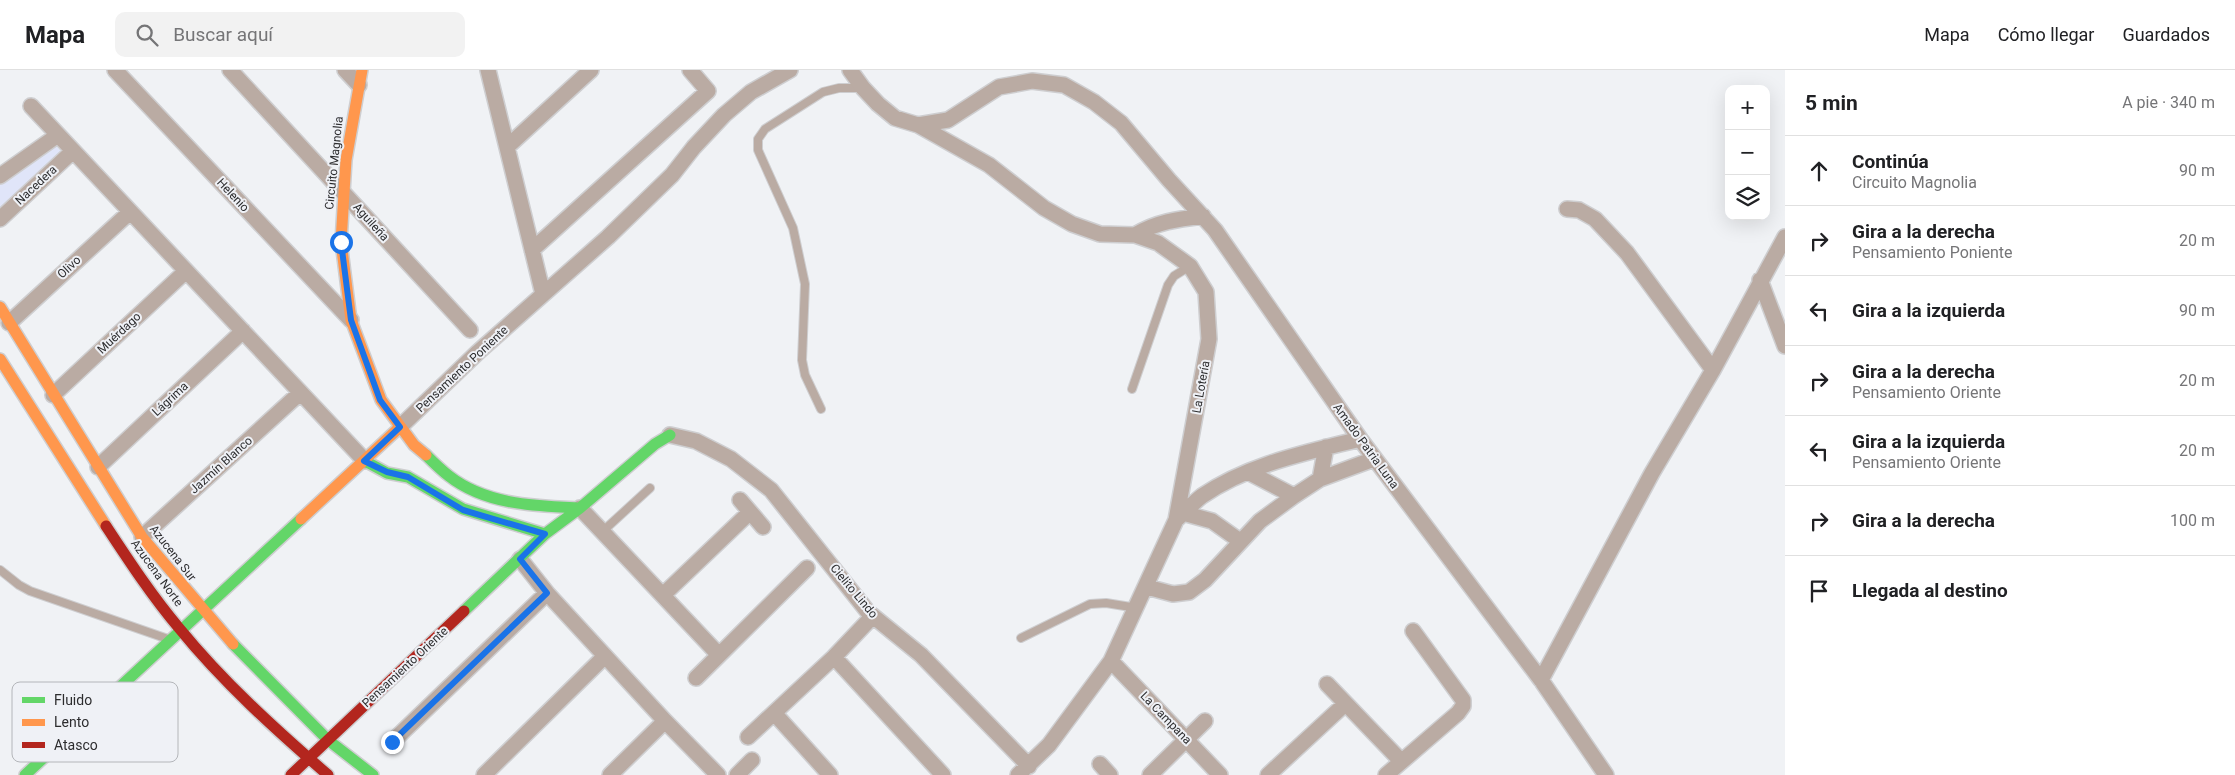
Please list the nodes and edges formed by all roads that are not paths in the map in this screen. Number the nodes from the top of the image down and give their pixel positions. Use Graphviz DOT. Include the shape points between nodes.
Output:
graph roads {
  1 [pos="115,70"];
  2 [pos="230,70"];
  3 [pos="345,70"];
  4 [pos="488,70"];
  5 [pos="590,70"];
  6 [pos="690,70"];
  7 [pos="790,70"];
  8 [pos="850,70"];
  9 [pos="361,77"];
  10 [pos="862,88"];
  11 [pos="30,106"];
  12 [pos="918,125"];
  13 [pos="58,135"];
  14 [pos="507,147"];
  15 [pos="73,151"];
  16 [pos="0,176"];
  17 [pos="343,190"];
  18 [pos="1567,209"];
  19 [pos="130,212"];
  20 [pos="1203,216"];
  21 [pos="0,219"];
  22 [pos="1135,235"];
  23 [pos="1783,242"];
  24 [pos="532,250"];
  25 [pos="1190,266"];
  26 [pos="186,271"];
  27 [pos="1760,280"];
  28 [pos="543,294"];
  29 [pos="0,307"];
  30 [pos="351,320"];
  31 [pos="9,323"];
  32 [pos="470,330"];
  33 [pos="243,331"];
  34 [pos="1785,346"];
  35 [pos="0,359"];
  36 [pos="1713,370"];
  37 [pos="1132,389"];
  38 [pos="300,392"];
  39 [pos="53,395"];
  40 [pos="822,409"];
  41 [pos="400,427"];
  42 [pos="670,435"];
  43 [pos="1360,439"];
  44 [pos="1326,447"];
  45 [pos="1374,459"];
  46 [pos="364,461"];
  47 [pos="98,467"];
  48 [pos="1248,472"];
  49 [pos="1320,479"];
  50 [pos="650,488"];
  51 [pos="1294,496"];
  52 [pos="740,500"];
  53 [pos="580,508"];
  54 [pos="750,512"];
  55 [pos="1180,516"];
  56 [pos="763,527"];
  57 [pos="603,532"];
  58 [pos="545,534"];
  59 [pos="142,537"];
  60 [pos="1240,541"];
  61 [pos="520,559"];
  62 [pos="807,568"];
  63 [pos="0,570"];
  64 [pos="1147,587"];
  65 [pos="547,593"];
  66 [pos="663,595"];
  67 [pos="1137,608"];
  68 [pos="202,610"];
  69 [pos="872,617"];
  70 [pos="181,629"];
  71 [pos="1413,631"];
  72 [pos="1021,638"];
  73 [pos="170,640"];
  74 [pos="719,655"];
  75 [pos="605,656"];
  76 [pos="834,656"];
  77 [pos="1111,661"];
  78 [pos="696,678"];
  79 [pos="1541,680"];
  80 [pos="125,682"];
  81 [pos="1327,684"];
  82 [pos="1345,704"];
  83 [pos="775,714"];
  84 [pos="665,721"];
  85 [pos="1206,721"];
  86 [pos="748,738"];
  87 [pos="328,740"];
  88 [pos="1187,740"];
  89 [pos="392,742"];
  90 [pos="308,759"];
  91 [pos="752,760"];
  92 [pos="1402,761"];
  93 [pos="39,762"];
  94 [pos="1024,770"];
  95 [pos="25,775"];
  96 [pos="291,775"];
  97 [pos="328,775"];
  98 [pos="373,775"];
  99 [pos="484,775"];
  100 [pos="610,775"];
  101 [pos="718,775"];
  102 [pos="737,775"];
  103 [pos="830,775"];
  104 [pos="943,775"];
  105 [pos="1150,775"];
  106 [pos="1220,775"];
  107 [pos="1268,775"];
  108 [pos="1386,775"];
  109 [pos="1606,775"];
  1 -- 30 [label="street, Helenio"];
  2 -- 17 [label="street, Aguileña"];
  3 -- 9 [label="street"];
  4 -- 14 [label="street"];
  5 -- 14 [label="street"];
  6 -- 24 [label="street" via="708,91"];
  7 -- 28 [label="street, Pensamiento Poniente" via="751,92 724,115 672,175"];
  8 -- 10 [label="street"];
  9 -- 17 [label="street, Circuito Magnolia"];
  10 -- 12 [label="street" via="895,118"];
  10 -- 40 [label="lane" via="823,92 765,129 758,140 758,150 792,228 804,284 802,360 805,375"];
  11 -- 13 [label="street"];
  12 -- 20 [label="street, Amado Patria Luna" via="948,120 1000,88 1032,81 1064,85 1121,123"];
  12 -- 22 [label="street, La Lotería" via="989,165 1044,208 1072,224 1100,234"];
  13 -- 15 [label="street"];
  13 -- 16 [label="street"];
  14 -- 24 [label="street"];
  15 -- 19 [label="street"];
  15 -- 21 [label="street, Nacedera"];
  17 -- 30 [label="street, Circuito Magnolia" via="341,242"];
  17 -- 32 [label="street, Aguileña"];
  18 -- 36 [label="street" via="1579,210 1595,218 1627,254"];
  19 -- 26 [label="street"];
  19 -- 31 [label="street, Olivo"];
  20 -- 22 [label="street" via="1170,220"];
  20 -- 43 [label="street, Amado Patria Luna"];
  22 -- 25 [label="street, La Lotería" via="1158,242"];
  23 -- 27 [label="street"];
  24 -- 28 [label="street"];
  25 -- 37 [label="lane" via="1174,276 1168,285"];
  25 -- 55 [label="street, La Lotería" via="1206,292 1209,339"];
  26 -- 33 [label="street"];
  26 -- 39 [label="street, Muérdago"];
  27 -- 34 [label="street"];
  27 -- 36 [label="street"];
  28 -- 41 [label="street, Pensamiento Poniente"];
  29 -- 31 [label="street, Azucena Sur"];
  30 -- 41 [label="street, Circuito Magnolia" via="380,400"];
  31 -- 39 [label="street, Azucena Sur"];
  33 -- 38 [label="street"];
  33 -- 47 [label="street, Lágrima"];
  35 -- 70 [label="street, Azucena Norte" via="137,573"];
  36 -- 79 [label="street" via="1652,473"];
  38 -- 46 [label="street"];
  38 -- 59 [label="street, Jazmín Blanco"];
  39 -- 47 [label="street, Azucena Sur"];
  41 -- 46 [label="street, Pensamiento Poniente"];
  41 -- 53 [label="street, Circuito Magnolia" via="430,462 472,489 504,501"];
  42 -- 53 [label="street, Pensamiento Oriente"];
  42 -- 69 [label="street, Cielito Lindo" via="696,441 731,459 772,490"];
  43 -- 44 [label="street"];
  43 -- 45 [label="street, Amado Patria Luna"];
  44 -- 48 [label="street" via="1276,460"];
  44 -- 49 [label="street"];
  45 -- 49 [label="street"];
  45 -- 79 [label="street, Amado Patria Luna"];
  46 -- 58 [label="street" via="408,477 463,510"];
  46 -- 68 [label="street, Pensamiento Poniente"];
  47 -- 59 [label="street, Azucena Sur"];
  48 -- 51 [label="street"];
  48 -- 55 [label="street" via="1201,497"];
  49 -- 51 [label="street"];
  50 -- 57 [label="lane"];
  51 -- 60 [label="street" via="1260,521"];
  52 -- 54 [label="street"];
  53 -- 57 [label="street"];
  53 -- 58 [label="street, Pensamiento Oriente"];
  54 -- 56 [label="street"];
  54 -- 66 [label="street"];
  55 -- 60 [label="street" via="1212,522"];
  55 -- 64 [label="street, La Lotería"];
  57 -- 66 [label="street"];
  58 -- 61 [label="street, Pensamiento Oriente"];
  59 -- 68 [label="street, Azucena Sur"];
  60 -- 64 [label="street" via="1205,580 1189,592 1173,594"];
  61 -- 65 [label="street"];
  61 -- 87 [label="street, Pensamiento Oriente"];
  62 -- 74 [label="street"];
  63 -- 73 [label="lane" via="30,590"];
  64 -- 67 [label="street, La Lotería"];
  65 -- 75 [label="street"];
  65 -- 89 [label="street"];
  66 -- 74 [label="street"];
  67 -- 72 [label="lane" via="1090,604"];
  67 -- 77 [label="street, La Lotería"];
  68 -- 70 [label="street, Pensamiento Poniente"];
  68 -- 87 [label="street, Azucena Sur" via="245,658"];
  69 -- 76 [label="street"];
  69 -- 94 [label="street, Cielito Lindo" via="921,655"];
  70 -- 73 [label="street, Pensamiento Poniente"];
  70 -- 90 [label="street, Azucena Norte" via="261,716"];
  71 -- 92 [label="street" via="1463,700 1463,706"];
  73 -- 80 [label="street, Pensamiento Poniente"];
  74 -- 78 [label="street"];
  75 -- 84 [label="street"];
  75 -- 99 [label="street"];
  76 -- 83 [label="street"];
  76 -- 104 [label="street"];
  77 -- 88 [label="street, La Campana"];
  77 -- 94 [label="street, La Lotería" via="1049,745"];
  79 -- 109 [label="street, Amado Patria Luna"];
  81 -- 82 [label="street"];
  82 -- 92 [label="street"];
  82 -- 107 [label="street"];
  83 -- 86 [label="street"];
  83 -- 103 [label="street"];
  84 -- 100 [label="street"];
  84 -- 101 [label="street"];
  85 -- 88 [label="street"];
  87 -- 90 [label="street, Pensamiento Oriente"];
  87 -- 98 [label="street, Azucena Sur"];
  88 -- 105 [label="street"];
  88 -- 106 [label="street, La Campana"];
  90 -- 96 [label="street, Pensamiento Oriente"];
  90 -- 97 [label="street, Azucena Norte"];
  91 -- 102 [label="street"];
  92 -- 108 [label="street"];
  93 -- 95 [label="street, Pensamiento Poniente"];
}
